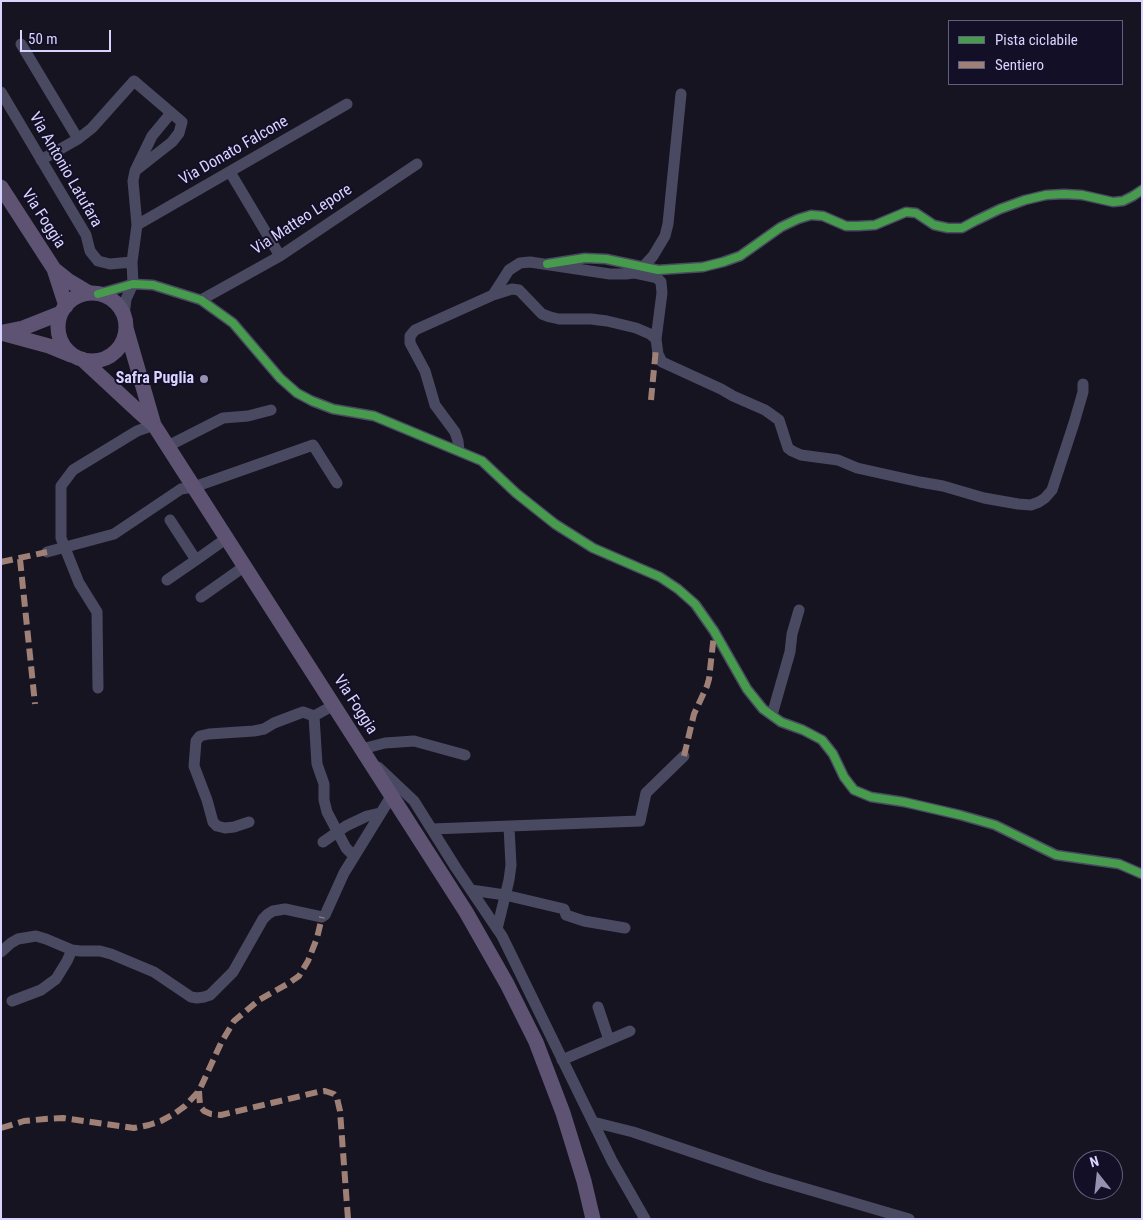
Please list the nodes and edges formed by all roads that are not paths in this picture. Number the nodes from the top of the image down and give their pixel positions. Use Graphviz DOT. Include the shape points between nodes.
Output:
graph roads {
  1 [pos="21,44"];
  2 [pos="1,92"];
  3 [pos="681,94"];
  4 [pos="347,104"];
  5 [pos="171,113"];
  6 [pos="78,138"];
  7 [pos="41,160"];
  8 [pos="417,164"];
  9 [pos="135,171"];
  10 [pos="230,172"];
  11 [pos="1,187"];
  12 [pos="1142,190"];
  13 [pos="137,225"];
  14 [pos="280,256"];
  15 [pos="132,262"];
  16 [pos="54,269"];
  17 [pos="638,270"];
  18 [pos="133,284"];
  19 [pos="93,294"];
  20 [pos="493,295"];
  21 [pos="201,300"];
  22 [pos="64,309"];
  23 [pos="125,322"];
  24 [pos="1,332"];
  25 [pos="656,339"];
  26 [pos="79,358"];
  27 [pos="1083,384"];
  28 [pos="270,410"];
  29 [pos="154,425"];
  30 [pos="168,446"];
  31 [pos="459,451"];
  32 [pos="337,483"];
  33 [pos="194,487"];
  34 [pos="170,520"];
  35 [pos="227,538"];
  36 [pos="64,547"];
  37 [pos="47,552"];
  38 [pos="196,560"];
  39 [pos="245,566"];
  40 [pos="167,580"];
  41 [pos="201,597"];
  42 [pos="799,610"];
  43 [pos="98,688"];
  44 [pos="334,705"];
  45 [pos="772,715"];
  46 [pos="314,716"];
  47 [pos="366,754"];
  48 [pos="465,756"];
  49 [pos="684,756"];
  50 [pos="392,795"];
  51 [pos="380,813"];
  52 [pos="249,822"];
  53 [pos="509,827"];
  54 [pos="432,829"];
  55 [pos="338,831"];
  56 [pos="323,842"];
  57 [pos="354,856"];
  58 [pos="1142,874"];
  59 [pos="471,890"];
  60 [pos="505,895"];
  61 [pos="625,928"];
  62 [pos="497,929"];
  63 [pos="72,950"];
  64 [pos="1,952"];
  65 [pos="12,1001"];
  66 [pos="598,1008"];
  67 [pos="630,1031"];
  68 [pos="609,1040"];
  69 [pos="562,1060"];
  70 [pos="593,1122"];
  71 [pos="593,1219"];
  72 [pos="645,1219"];
  73 [pos="909,1219"];
  1 -- 6 [label="street"];
  2 -- 7 [label="street, Via Antonio Latufara"];
  3 -- 17 [label="street" via="668,224 653,256"];
  4 -- 10 [label="street, Via Donato Falcone"];
  5 -- 6 [label="street" via="134,81 92,128"];
  5 -- 9 [label="street" via="152,136"];
  5 -- 9 [label="street" via="182,122 179,133"];
  6 -- 7 [label="street"];
  7 -- 15 [label="street, Via Antonio Latufara" via="98,261 110,264"];
  8 -- 14 [label="street, Via Matteo Lepore"];
  9 -- 13 [label="street"];
  10 -- 13 [label="street, Via Donato Falcone"];
  10 -- 14 [label="street"];
  11 -- 16 [label="main road, Via Foggia"];
  12 -- 17 [label="street" via="1123,201 1113,202 1082,195 1046,195 1000,209 962,228 934,225 916,213 906,212 875,226 846,226 823,216 811,215 781,227 740,256 723,262 675,270"];
  13 -- 15 [label="street"];
  14 -- 21 [label="street, Via Matteo Lepore"];
  15 -- 18 [label="street"];
  16 -- 19 [label="main road, Via Foggia"];
  16 -- 22 [label="main road, Via Foggia"];
  17 -- 20 [label="street" via="610,274 520,263 509,270"];
  17 -- 25 [label="street" via="661,282"];
  18 -- 19 [label="street"];
  18 -- 21 [label="street" via="153,286"];
  18 -- 23 [label="street" via="126,299"];
  19 -- 22 [label="main road" via="80,295"];
  19 -- 23 [label="main road, Via Foggia" via="114,301"];
  20 -- 25 [label="street" via="519,290 542,314 550,317 607,321 636,328"];
  20 -- 31 [label="street" via="416,330 410,336 435,405 455,432"];
  21 -- 31 [label="street" via="233,323 280,378 298,393 333,408 374,416"];
  22 -- 24 [label="main road" via="23,328"];
  22 -- 26 [label="main road, Via Foggia" via="58,322 58,332 67,350"];
  23 -- 26 [label="main road" via="124,338 112,354 92,361"];
  23 -- 29 [label="main road, Via Foggia"];
  24 -- 26 [label="main road"];
  25 -- 27 [label="street" via="662,362 774,416 779,420 788,448 801,455 838,460 857,468 984,498 1031,505 1052,490"];
  26 -- 29 [label="main road, Via Foggia"];
  28 -- 30 [label="street" via="223,418"];
  29 -- 30 [label="main road, Via Foggia"];
  29 -- 36 [label="street" via="137,430 73,470 61,486 61,538"];
  30 -- 33 [label="main road, Via Foggia"];
  31 -- 45 [label="street" via="482,461 555,524 593,548 660,577 678,589 695,604 747,689"];
  32 -- 33 [label="street" via="313,445"];
  33 -- 35 [label="main road, Via Foggia"];
  33 -- 36 [label="street" via="181,489 114,534"];
  34 -- 38 [label="street"];
  35 -- 38 [label="street"];
  35 -- 39 [label="main road, Via Foggia"];
  36 -- 37 [label="street"];
  36 -- 43 [label="street" via="79,583 97,612"];
  38 -- 40 [label="street"];
  39 -- 41 [label="street"];
  39 -- 44 [label="main road, Via Foggia"];
  42 -- 45 [label="street"];
  44 -- 46 [label="street"];
  44 -- 47 [label="main road, Via Foggia"];
  45 -- 58 [label="street" via="822,740 854,790 871,797 995,825 1056,855 1119,864"];
  46 -- 52 [label="street" via="303,712 264,729 209,734 200,736 196,741 194,766 213,822 225,828"];
  46 -- 55 [label="street" via="317,764 324,784 324,800"];
  47 -- 48 [label="street" via="385,743 414,741"];
  47 -- 50 [label="main road, Via Foggia"];
  47 -- 54 [label="street" via="414,802"];
  49 -- 53 [label="street" via="646,792 640,821"];
  50 -- 51 [label="street"];
  50 -- 71 [label="main road, Via Foggia" via="494,960 536,1042 563,1113"];
  51 -- 55 [label="street"];
  51 -- 57 [label="street"];
  53 -- 54 [label="street"];
  53 -- 60 [label="street" via="511,865"];
  54 -- 59 [label="street"];
  55 -- 56 [label="street"];
  55 -- 57 [label="street"];
  57 -- 63 [label="street" via="322,918 286,909 268,914 234,972 210,995 191,997 154,972 111,954"];
  59 -- 60 [label="street"];
  59 -- 62 [label="street"];
  60 -- 61 [label="street" via="564,908 566,915 584,921"];
  60 -- 62 [label="street"];
  62 -- 69 [label="street"];
  63 -- 64 [label="street" via="36,936 18,939"];
  63 -- 65 [label="street" via="56,979 41,990"];
  66 -- 68 [label="street"];
  67 -- 68 [label="street"];
  68 -- 69 [label="street"];
  69 -- 70 [label="street"];
  70 -- 72 [label="street"];
  70 -- 73 [label="street"];
}
